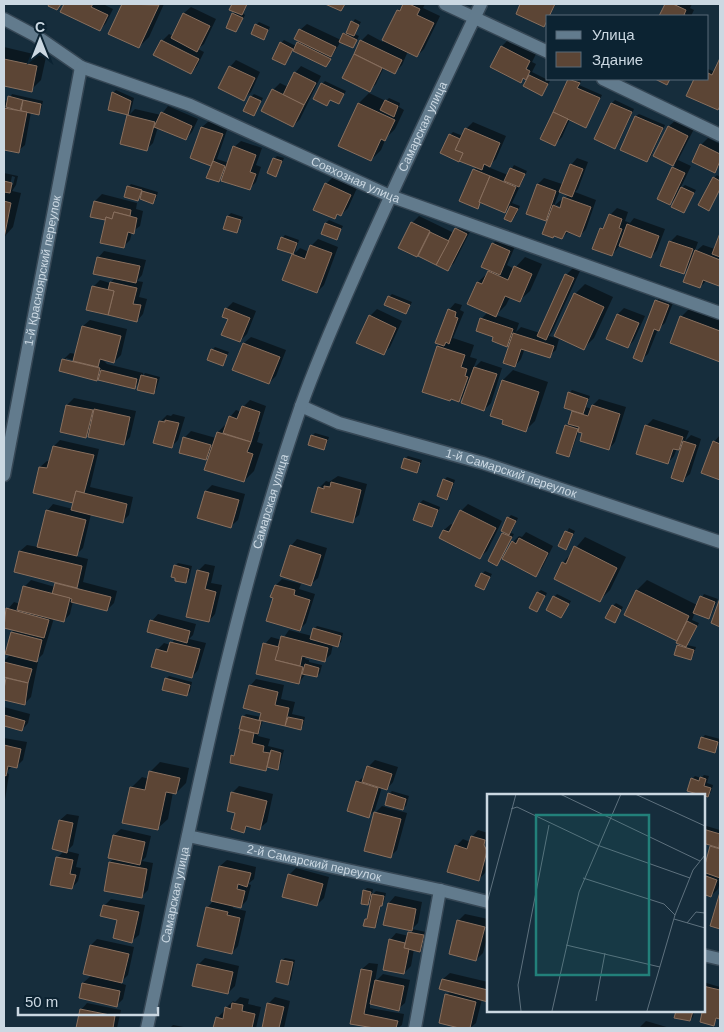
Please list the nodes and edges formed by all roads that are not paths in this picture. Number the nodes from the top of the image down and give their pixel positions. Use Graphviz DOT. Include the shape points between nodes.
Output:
graph roads {
  1 [pos="445,4"];
  2 [pos="481,4"];
  3 [pos="474,17"];
  4 [pos="4,19"];
  5 [pos="546,51"];
  6 [pos="81,67"];
  7 [pos="605,80"];
  8 [pos="720,135"];
  9 [pos="390,196"];
  10 [pos="720,313"];
  11 [pos="301,406"];
  12 [pos="4,475"];
  13 [pos="720,542"];
  14 [pos="188,836"];
  15 [pos="440,890"];
  16 [pos="487,902"];
  17 [pos="704,954"];
  18 [pos="720,959"];
  19 [pos="148,1028"];
  20 [pos="416,1028"];
  1 -- 3 [label="street"];
  2 -- 3 [label="street, Самарская улица"];
  3 -- 5 [label="street"];
  3 -- 9 [label="street, Самарская улица"];
  4 -- 6 [label="street, Совхозная улица" via="36,36"];
  6 -- 9 [label="street, Совхозная улица" via="190,105"];
  6 -- 12 [label="street, 1-й Красноярский переулок"];
  7 -- 8 [label="street"];
  9 -- 10 [label="street, Совхозная улица"];
  9 -- 11 [label="street, Самарская улица"];
  11 -- 13 [label="street, 1-й Самарский переулок" via="338,423 483,463"];
  11 -- 14 [label="street, Самарская улица" via="234,630"];
  14 -- 15 [label="street, 2-й Самарский переулок"];
  14 -- 19 [label="street, Самарская улица"];
  15 -- 16 [label="street, 2-й Самарский переулок"];
  15 -- 20 [label="street"];
  17 -- 18 [label="street"];
}
